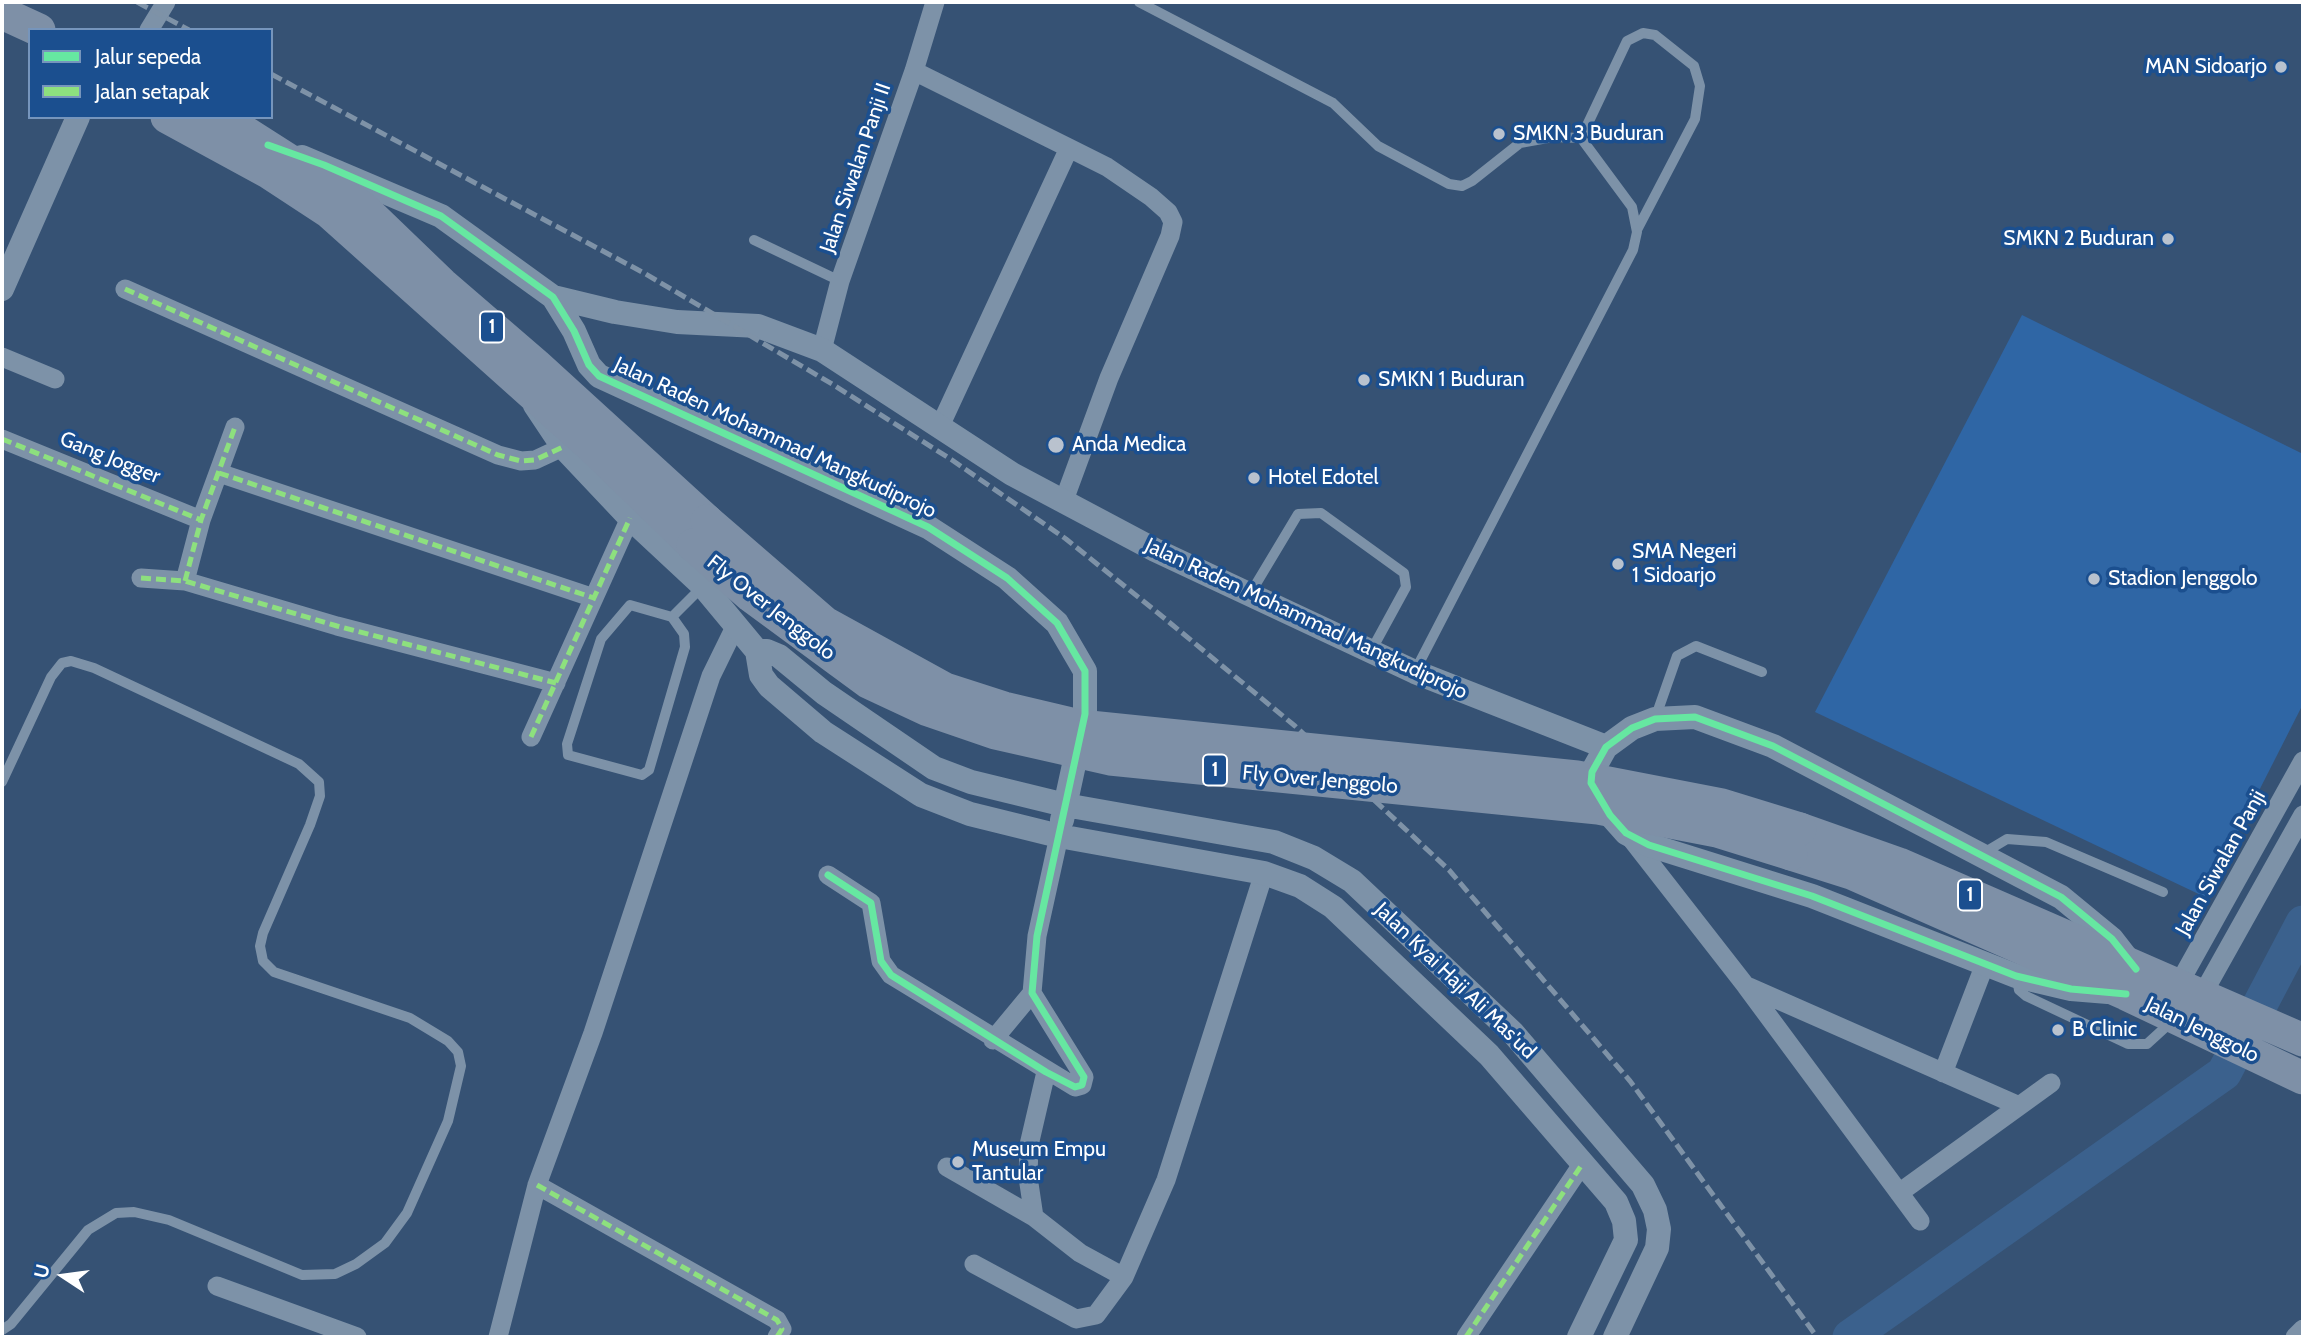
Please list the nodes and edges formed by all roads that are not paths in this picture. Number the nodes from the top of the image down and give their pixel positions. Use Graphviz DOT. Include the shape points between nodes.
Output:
graph roads {
  1 [pos="166,2"];
  2 [pos="935,2"];
  3 [pos="1139,2"];
  4 [pos="2,13"];
  5 [pos="35,28"];
  6 [pos="150,28"];
  7 [pos="2,38"];
  8 [pos="28,50"];
  9 [pos="914,71"];
  10 [pos="77,119"];
  11 [pos="171,119"];
  12 [pos="224,119"];
  13 [pos="1581,138"];
  14 [pos="268,145"];
  15 [pos="1069,148"];
  16 [pos="1637,229"];
  17 [pos="754,240"];
  18 [pos="840,281"];
  19 [pos="2,289"];
  20 [pos="125,289"];
  21 [pos="553,298"];
  22 [pos="822,350"];
  23 [pos="2,357"];
  24 [pos="55,379"];
  25 [pos="528,391"];
  26 [pos="940,424"];
  27 [pos="236,427"];
  28 [pos="2,439"];
  29 [pos="563,447"];
  30 [pos="219,473"];
  31 [pos="1063,503"];
  32 [pos="630,518"];
  33 [pos="201,520"];
  34 [pos="700,533"];
  35 [pos="141,578"];
  36 [pos="185,582"];
  37 [pos="703,586"];
  38 [pos="1250,594"];
  39 [pos="594,598"];
  40 [pos="672,617"];
  41 [pos="736,625"];
  42 [pos="757,651"];
  43 [pos="1371,651"];
  44 [pos="1415,671"];
  45 [pos="1762,672"];
  46 [pos="556,683"];
  47 [pos="1656,719"];
  48 [pos="531,737"];
  49 [pos="1606,747"];
  50 [pos="2303,761"];
  51 [pos="2,782"];
  52 [pos="1065,805"];
  53 [pos="2303,815"];
  54 [pos="1626,833"];
  55 [pos="1059,836"];
  56 [pos="1795,841"];
  57 [pos="1982,854"];
  58 [pos="1264,873"];
  59 [pos="828,875"];
  60 [pos="2163,891"];
  61 [pos="1985,964"];
  62 [pos="2017,976"];
  63 [pos="2131,982"];
  64 [pos="1746,986"];
  65 [pos="1032,993"];
  66 [pos="2184,1000"];
  67 [pos="2225,1024"];
  68 [pos="2296,1037"];
  69 [pos="993,1040"];
  70 [pos="1046,1072"];
  71 [pos="1942,1073"];
  72 [pos="2303,1077"];
  73 [pos="2051,1083"];
  74 [pos="2017,1105"];
  75 [pos="1583,1163"];
  76 [pos="947,1167"];
  77 [pos="537,1185"];
  78 [pos="1899,1194"];
  79 [pos="1034,1217"];
  80 [pos="1920,1221"];
  81 [pos="974,1264"];
  82 [pos="1124,1277"];
  83 [pos="217,1286"];
  84 [pos="2303,1329"];
  85 [pos="2,1330"];
  86 [pos="358,1337"];
  87 [pos="498,1337"];
  88 [pos="777,1337"];
  89 [pos="1466,1337"];
  90 [pos="1579,1337"];
  91 [pos="1615,1337"];
  92 [pos="2295,1337"];
  1 -- 6 [label="street"];
  2 -- 9 [label="street, Jalan Siwalan Panji II"];
  3 -- 13 [label="lane" via="1333,103 1378,146 1450,184 1462,186 1472,181 1520,143"];
  4 -- 5 [label="highway"];
  7 -- 8 [label="highway"];
  9 -- 15 [label="street"];
  9 -- 18 [label="street, Jalan Siwalan Panji II"];
  10 -- 19 [label="street"];
  11 -- 25 [label="highway, 1" via="268,172 329,212"];
  12 -- 14 [label="highway, Jalan Raden Mohammad Mangkudiprojo / 1"];
  13 -- 16 [label="lane" via="1632,207"];
  13 -- 16 [label="lane" via="1626,41 1643,33 1655,35 1694,66 1700,86 1695,119"];
  14 -- 21 [label="street, Jalan Raden Mohammad Mangkudiprojo" via="440,216"];
  14 -- 34 [label="highway, Jalan Raden Mohammad Mangkudiprojo / 1" via="362,207 576,401"];
  15 -- 26 [label="street"];
  15 -- 31 [label="street" via="1151,197 1173,222"];
  16 -- 44 [label="lane" via="1633,250"];
  17 -- 18 [label="lane"];
  18 -- 22 [label="street, Jalan Siwalan Panji II"];
  20 -- 29 [label="street" via="498,455 536,460"];
  21 -- 22 [label="street, Jalan Raden Mohammad Mangkudiprojo" via="665,320 758,326"];
  21 -- 52 [label="street, Jalan Raden Mohammad Mangkudiprojo" via="589,365 600,376 928,527 1007,578 1057,623 1085,671 1087,689 1080,745"];
  22 -- 26 [label="street, Jalan Raden Mohammad Mangkudiprojo"];
  23 -- 24 [label="street"];
  25 -- 29 [label="street"];
  25 -- 34 [label="highway, 1"];
  26 -- 31 [label="street, Jalan Raden Mohammad Mangkudiprojo"];
  27 -- 30 [label="street"];
  28 -- 33 [label="street, Gang Jogger"];
  29 -- 32 [label="street"];
  30 -- 33 [label="street"];
  30 -- 39 [label="street"];
  31 -- 38 [label="street, Jalan Raden Mohammad Mangkudiprojo"];
  32 -- 37 [label="street"];
  32 -- 39 [label="street"];
  33 -- 36 [label="street"];
  34 -- 56 [label="highway, Fly Over Jenggolo / 1, bridge" via="751,596 868,682 928,710 995,733 1110,759 1598,808"];
  35 -- 36 [label="street"];
  36 -- 46 [label="street"];
  37 -- 40 [label="lane"];
  37 -- 41 [label="street"];
  38 -- 43 [label="street, Jalan Raden Mohammad Mangkudiprojo"];
  38 -- 43 [label="lane" via="1298,514 1321,513 1404,573 1406,587"];
  39 -- 46 [label="street"];
  40 -- 40 [label="lane" via="684,634 685,647 649,770 642,775 568,755 567,744 601,639 630,605"];
  41 -- 42 [label="street"];
  41 -- 77 [label="street" via="711,676 593,1033"];
  42 -- 52 [label="street" via="779,656 824,693 934,768"];
  42 -- 55 [label="street" via="761,674 769,686 823,732 911,789 970,814"];
  43 -- 44 [label="street, Jalan Raden Mohammad Mangkudiprojo"];
  44 -- 49 [label="street, Jalan Raden Mohammad Mangkudiprojo"];
  45 -- 47 [label="lane" via="1696,646 1677,656"];
  46 -- 48 [label="street"];
  47 -- 49 [label="street" via="1632,728"];
  47 -- 57 [label="street" via="1695,717 1773,746"];
  49 -- 54 [label="street" via="1591,783"];
  50 -- 66 [label="street, Jalan Siwalan Panji"];
  51 -- 85 [label="lane" via="51,677 68,661 94,668 299,764 319,782 320,796 263,933 263,961 274,972 410,1018 448,1041 461,1066 448,1121 407,1213 385,1242 356,1264 335,1274 302,1275 169,1220 116,1213 88,1230"];
  52 -- 55 [label="street, Jalan Raden Mohammad Mangkudiprojo"];
  52 -- 91 [label="street, Jalan Kyai Haji Ali Mas'ud" via="1229,832 1274,842 1314,858 1352,881 1513,1033 1643,1185 1655,1210 1657,1248"];
  53 -- 66 [label="street"];
  54 -- 61 [label="street" via="1661,849 1812,896"];
  54 -- 64 [label="street"];
  55 -- 58 [label="street, Jalan Kyai Haji Ali Mas'ud"];
  55 -- 65 [label="street" via="1037,936"];
  56 -- 63 [label="highway, Jalan Jenggolo / 1" via="1851,873"];
  57 -- 60 [label="lane" via="2007,839 2046,842"];
  57 -- 63 [label="street" via="2061,897 2112,939"];
  58 -- 75 [label="street, Jalan Kyai Haji Ali Mas'ud" via="1300,886 1333,907 1489,1055"];
  58 -- 82 [label="street" via="1166,1180"];
  59 -- 69 [label="street" via="871,903 885,970"];
  61 -- 62 [label="street"];
  61 -- 71 [label="street"];
  62 -- 63 [label="street" via="2071,989"];
  62 -- 66 [label="lane" via="2019,990 2026,996 2128,1044 2147,1044"];
  63 -- 66 [label="highway, Jalan Jenggolo / 1"];
  64 -- 71 [label="street"];
  64 -- 78 [label="street"];
  65 -- 69 [label="street"];
  65 -- 70 [label="street" via="1084,1077 1082,1085 1075,1087"];
  66 -- 67 [label="highway, Jalan Jenggolo / 1"];
  67 -- 68 [label="highway, Jalan Jenggolo / 1"];
  67 -- 72 [label="highway, Jalan Jenggolo / 1" via="2273,1064"];
  69 -- 70 [label="street"];
  70 -- 79 [label="street" via="1029,1145"];
  71 -- 74 [label="street"];
  73 -- 74 [label="street"];
  74 -- 78 [label="street"];
  75 -- 89 [label="street"];
  75 -- 90 [label="street, Jalan Kyai Haji Ali Mas'ud" via="1616,1202 1627,1231 1608,1282"];
  76 -- 79 [label="street"];
  77 -- 87 [label="street"];
  77 -- 88 [label="street" via="777,1320 782,1329"];
  78 -- 80 [label="street"];
  79 -- 82 [label="street" via="1080,1253"];
  81 -- 82 [label="street" via="1076,1319 1096,1315"];
  83 -- 86 [label="street"];
  84 -- 92 [label="street"];
}
